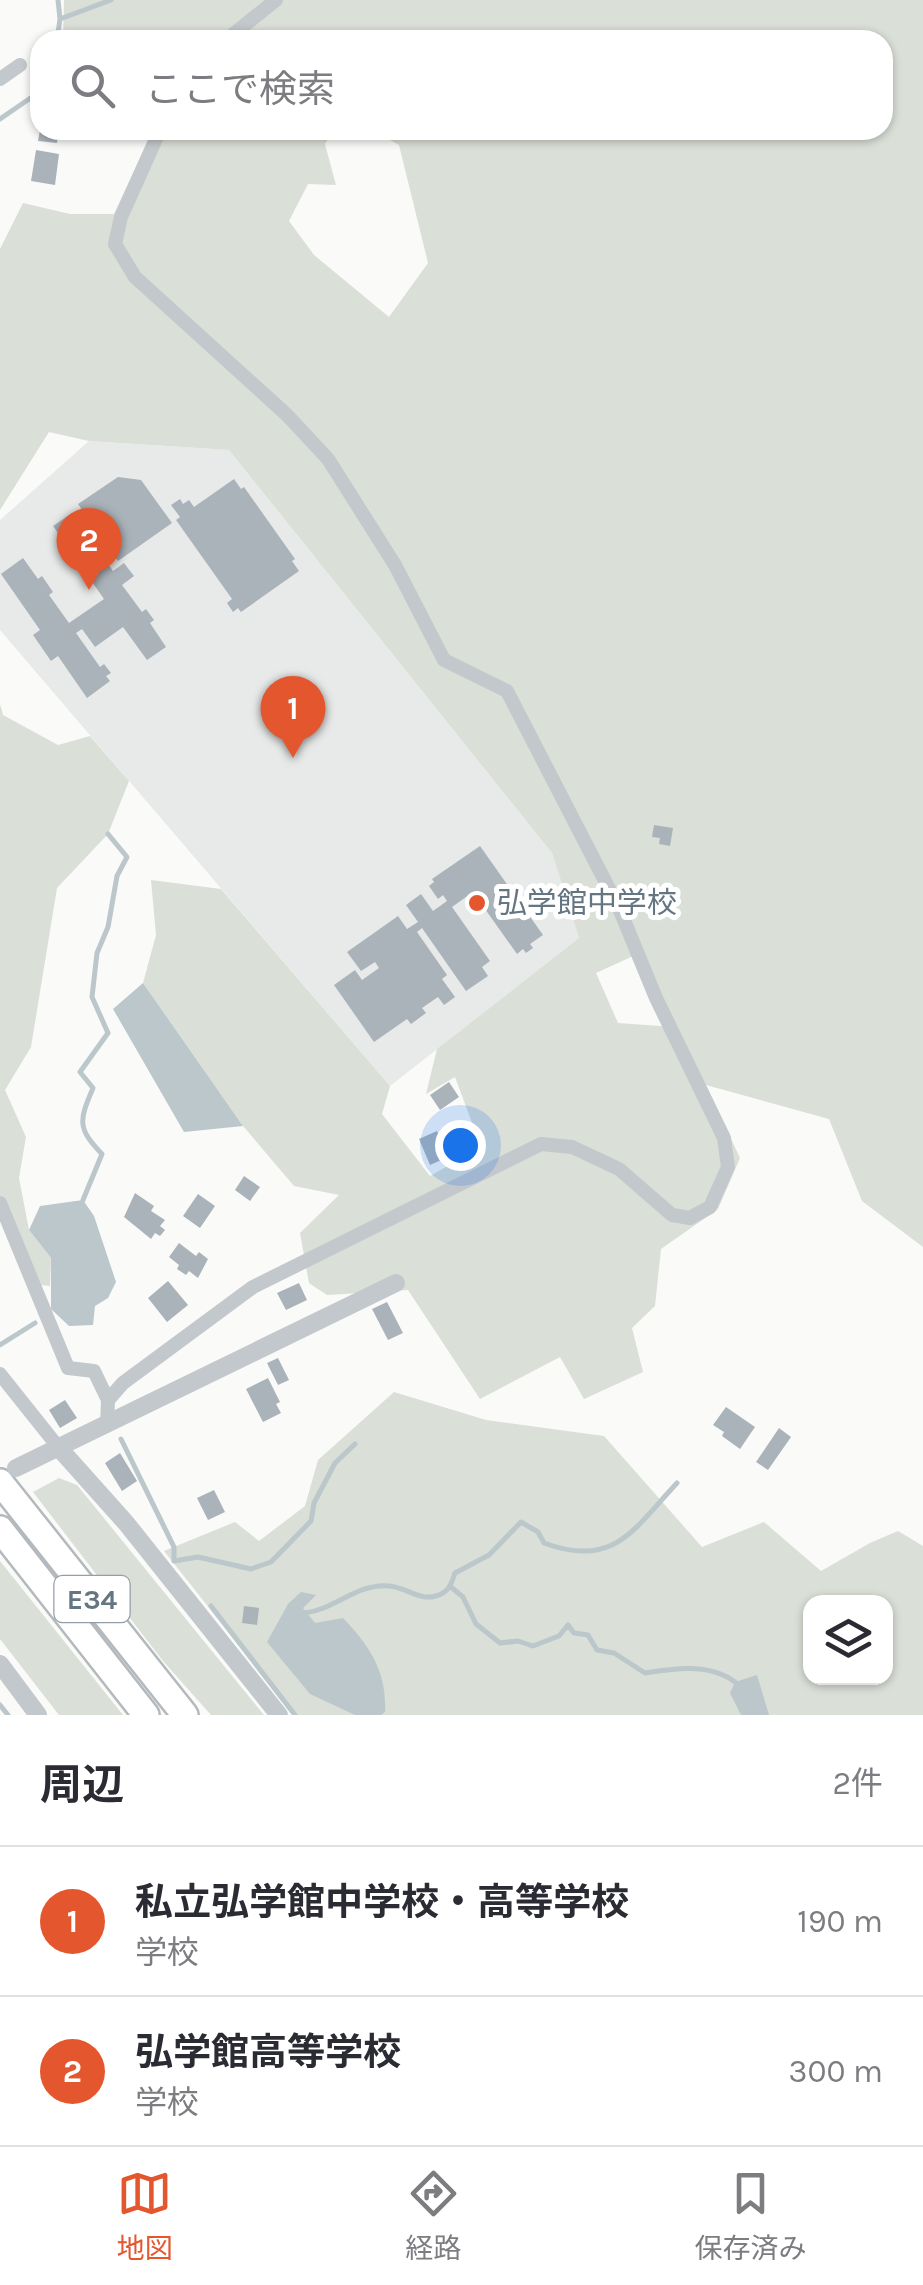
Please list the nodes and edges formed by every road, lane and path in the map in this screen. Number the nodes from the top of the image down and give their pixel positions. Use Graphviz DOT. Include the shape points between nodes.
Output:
graph roads {
  1 [pos="276,0"];
  2 [pos="238,30"];
  3 [pos="20,64"];
  4 [pos="0,79"];
  5 [pos="155,140"];
  6 [pos="0,1204"];
  7 [pos="396,1283"];
  8 [pos="0,1374"];
  9 [pos="108,1400"];
  10 [pos="107,1425"];
  11 [pos="60,1448"];
  12 [pos="8,1475"];
  13 [pos="0,1529"];
  14 [pos="0,1664"];
  15 [pos="180,1709"];
  16 [pos="38,1715"];
  17 [pos="146,1715"];
  18 [pos="279,1715"];
  1 -- 2 [label="street"];
  3 -- 4 [label="street"];
  5 -- 9 [label="street" via="114,244 135,276 328,459 395,565 444,660 507,691 619,908 724,1138 728,1167 710,1206 690,1218 672,1216 619,1169 572,1146 541,1144 254,1286"];
  6 -- 9 [label="street" via="68,1368 94,1371"];
  7 -- 10 [label="street"];
  8 -- 11 [label="street"];
  9 -- 10 [label="street"];
  10 -- 11 [label="street"];
  11 -- 12 [label="street"];
  11 -- 18 [label="street"];
  12 -- 15 [label="highway, E34"];
  13 -- 17 [label="highway, E34"];
  14 -- 16 [label="street"];
}
